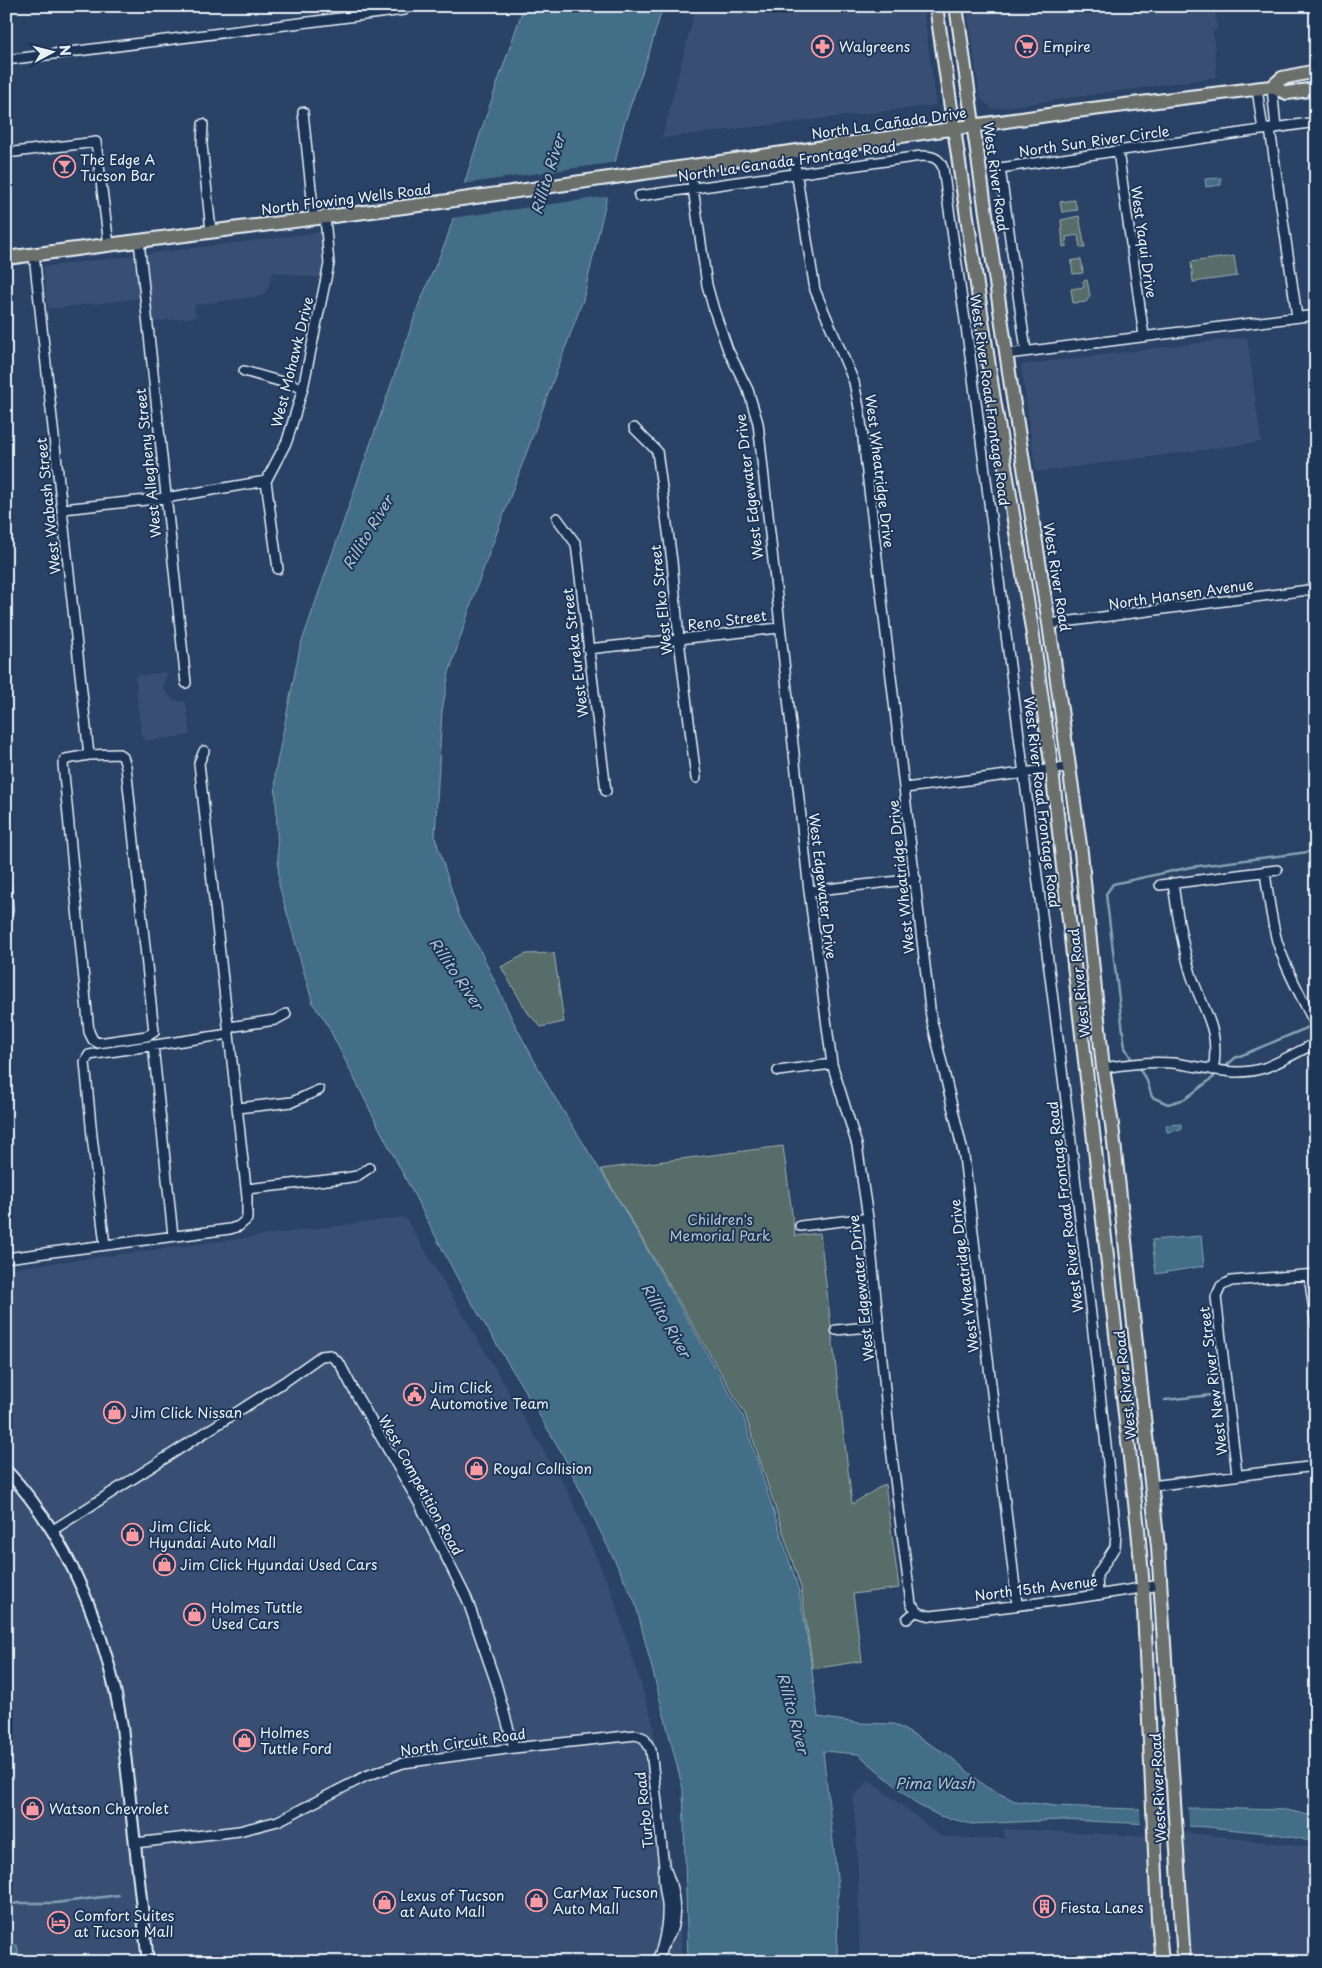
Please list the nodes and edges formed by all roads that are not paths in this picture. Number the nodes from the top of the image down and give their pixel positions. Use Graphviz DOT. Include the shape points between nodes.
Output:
graph roads {
  1 [pos="408,6"];
  2 [pos="936,6"];
  3 [pos="956,6"];
  4 [pos="6,60"];
  5 [pos="1316,71"];
  6 [pos="1272,88"];
  7 [pos="1316,88"];
  8 [pos="1257,89"];
  9 [pos="303,112"];
  10 [pos="1316,122"];
  11 [pos="203,124"];
  12 [pos="973,126"];
  13 [pos="955,128"];
  14 [pos="1270,129"];
  15 [pos="1118,151"];
  16 [pos="794,152"];
  17 [pos="6,153"];
  18 [pos="938,159"];
  19 [pos="690,167"];
  20 [pos="796,174"];
  21 [pos="693,188"];
  22 [pos="639,196"];
  23 [pos="319,218"];
  24 [pos="211,231"];
  25 [pos="139,241"];
  26 [pos="108,245"];
  27 [pos="34,255"];
  28 [pos="6,258"];
  29 [pos="1316,315"];
  30 [pos="1297,317"];
  31 [pos="1144,336"];
  32 [pos="1026,352"];
  33 [pos="1007,354"];
  34 [pos="244,371"];
  35 [pos="303,388"];
  36 [pos="634,428"];
  37 [pos="266,481"];
  38 [pos="165,498"];
  39 [pos="63,509"];
  40 [pos="557,518"];
  41 [pos="278,569"];
  42 [pos="1316,589"];
  43 [pos="1049,624"];
  44 [pos="779,628"];
  45 [pos="679,640"];
  46 [pos="588,649"];
  47 [pos="186,683"];
  48 [pos="204,751"];
  49 [pos="89,755"];
  50 [pos="1070,767"];
  51 [pos="1052,770"];
  52 [pos="1024,774"];
  53 [pos="696,778"];
  54 [pos="905,788"];
  55 [pos="606,791"];
  56 [pos="1278,870"];
  57 [pos="1265,872"];
  58 [pos="916,879"];
  59 [pos="1173,883"];
  60 [pos="1160,885"];
  61 [pos="6,887"];
  62 [pos="808,891"];
  63 [pos="6,919"];
  64 [pos="286,1014"];
  65 [pos="1316,1026"];
  66 [pos="229,1030"];
  67 [pos="1316,1043"];
  68 [pos="152,1045"];
  69 [pos="832,1064"];
  70 [pos="1103,1068"];
  71 [pos="1213,1070"];
  72 [pos="778,1071"];
  73 [pos="319,1090"];
  74 [pos="238,1108"];
  75 [pos="369,1168"];
  76 [pos="247,1189"];
  77 [pos="868,1218"];
  78 [pos="800,1226"];
  79 [pos="173,1236"];
  80 [pos="105,1245"];
  81 [pos="6,1258"];
  82 [pos="1312,1274"];
  83 [pos="1316,1325"];
  84 [pos="879,1326"];
  85 [pos="836,1330"];
  86 [pos="1316,1466"];
  87 [pos="6,1470"];
  88 [pos="1237,1474"];
  89 [pos="1151,1486"];
  90 [pos="53,1530"];
  91 [pos="1161,1585"];
  92 [pos="1143,1588"];
  93 [pos="1098,1595"];
  94 [pos="1018,1604"];
  95 [pos="916,1611"];
  96 [pos="907,1619"];
  97 [pos="514,1748"];
  98 [pos="651,1750"];
  99 [pos="135,1842"];
  100 [pos="148,1962"];
  101 [pos="657,1962"];
  102 [pos="1162,1962"];
  103 [pos="1184,1962"];
  1 -- 4 [label="street" via="404,10"];
  2 -- 13 [label="main road, West River Road"];
  3 -- 12 [label="main road, West River Road"];
  5 -- 6 [label="main road, North La Cañada Drive" via="1282,78"];
  6 -- 7 [label="main road, North La Cañada Drive" via="1287,93"];
  6 -- 8 [label="main road, North La Cañada Drive"];
  6 -- 14 [label="street"];
  8 -- 12 [label="main road, North La Cañada Drive"];
  8 -- 14 [label="street"];
  9 -- 23 [label="street, West Mohawk Drive"];
  10 -- 14 [label="street, North Sun River Circle"];
  11 -- 24 [label="street"];
  12 -- 13 [label="main road, North La Cañada Drive"];
  12 -- 33 [label="main road, West River Road"];
  13 -- 16 [label="main road, North La Cañada Drive"];
  13 -- 51 [label="main road, West River Road"];
  14 -- 15 [label="street, North Sun River Circle"];
  14 -- 30 [label="street"];
  15 -- 31 [label="street, West Yaqui Drive"];
  15 -- 32 [label="street, North Sun River Circle" via="1000,168"];
  16 -- 19 [label="main road, North La Cañada Drive"];
  16 -- 20 [label="street, West Wheatridge Drive"];
  17 -- 26 [label="street" via="96,142"];
  18 -- 20 [label="street, North La Canada Frontage Road" via="921,156"];
  18 -- 52 [label="street, West River Road Frontage Road" via="944,175 956,257"];
  19 -- 21 [label="street, West Edgewater Drive"];
  19 -- 23 [label="main road, North Flowing Wells Road"];
  20 -- 21 [label="street, North La Canada Frontage Road"];
  20 -- 54 [label="street, West Wheatridge Drive" via="816,290 854,382 860,413"];
  21 -- 22 [label="street, North La Canada Frontage Road"];
  21 -- 44 [label="street, West Edgewater Drive" via="714,310 756,416"];
  23 -- 24 [label="main road, North Flowing Wells Road"];
  23 -- 35 [label="street, West Mohawk Drive" via="329,264"];
  24 -- 25 [label="main road, North Flowing Wells Road"];
  25 -- 26 [label="main road, North Flowing Wells Road"];
  25 -- 38 [label="street, West Allegheny Street"];
  26 -- 27 [label="main road, North Flowing Wells Road"];
  27 -- 28 [label="main road, North Flowing Wells Road"];
  27 -- 39 [label="street, West Wabash Street"];
  29 -- 30 [label="street"];
  30 -- 31 [label="street"];
  31 -- 32 [label="street"];
  32 -- 33 [label="street"];
  33 -- 43 [label="main road, West River Road"];
  34 -- 35 [label="street"];
  35 -- 37 [label="street, West Mohawk Drive" via="287,441"];
  36 -- 45 [label="street, West Elko Street" via="656,451 672,561"];
  37 -- 38 [label="street"];
  37 -- 41 [label="street"];
  38 -- 39 [label="street"];
  38 -- 47 [label="street, West Allegheny Street"];
  39 -- 49 [label="street, West Wabash Street"];
  40 -- 46 [label="street, West Eureka Street" via="576,544"];
  42 -- 43 [label="street, North Hansen Avenue"];
  43 -- 50 [label="main road, West River Road"];
  44 -- 45 [label="street, Reno Street"];
  44 -- 62 [label="street, West Edgewater Drive"];
  45 -- 46 [label="street, Reno Street"];
  45 -- 53 [label="street, West Elko Street"];
  46 -- 55 [label="street, West Eureka Street"];
  48 -- 66 [label="street" via="199,763"];
  49 -- 49 [label="street" via="119,754 126,766 154,1032 147,1036 98,1043 90,1032 63,764 66,759"];
  50 -- 51 [label="street"];
  50 -- 70 [label="main road, West River Road"];
  51 -- 52 [label="street"];
  51 -- 92 [label="main road, West River Road"];
  52 -- 54 [label="street"];
  52 -- 93 [label="street, West River Road Frontage Road" via="1075,1170 1116,1532 1115,1548 1097,1575"];
  54 -- 58 [label="street, West Wheatridge Drive"];
  56 -- 57 [label="street"];
  57 -- 59 [label="street"];
  57 -- 65 [label="street" via="1278,943"];
  58 -- 62 [label="street"];
  58 -- 94 [label="street, West Wheatridge Drive" via="931,1017 964,1156"];
  59 -- 60 [label="street"];
  59 -- 71 [label="street" via="1185,952 1214,1032 1216,1055"];
  61 -- 63 [label="street"];
  62 -- 69 [label="street, West Edgewater Drive"];
  64 -- 66 [label="street" via="275,1020"];
  66 -- 68 [label="street"];
  66 -- 74 [label="street"];
  67 -- 71 [label="street" via="1263,1068 1229,1072"];
  68 -- 79 [label="street"];
  68 -- 80 [label="street" via="90,1055 85,1062"];
  69 -- 72 [label="street"];
  69 -- 77 [label="street, West Edgewater Drive" via="857,1145"];
  70 -- 71 [label="street" via="1170,1063"];
  70 -- 89 [label="main road, West River Road" via="1126,1241"];
  73 -- 74 [label="street" via="292,1102"];
  74 -- 76 [label="street"];
  75 -- 76 [label="street" via="357,1176"];
  76 -- 79 [label="street" via="247,1219 243,1224 230,1229"];
  77 -- 78 [label="street"];
  77 -- 84 [label="street, West Edgewater Drive"];
  79 -- 80 [label="street"];
  80 -- 81 [label="street"];
  82 -- 83 [label="street"];
  82 -- 88 [label="street, West New River Street" via="1218,1284 1216,1297"];
  84 -- 85 [label="street"];
  84 -- 95 [label="street, West Edgewater Drive" via="908,1594"];
  86 -- 88 [label="street, West New River Street"];
  87 -- 90 [label="street"];
  88 -- 89 [label="street, West New River Street"];
  89 -- 91 [label="main road, West River Road"];
  90 -- 97 [label="street, West Competition Road" via="321,1356 330,1355 340,1364 420,1505 467,1598"];
  90 -- 99 [label="street" via="90,1608 116,1688"];
  91 -- 92 [label="street, North 15th Avenue"];
  91 -- 103 [label="main road, West River Road"];
  92 -- 93 [label="street, North 15th Avenue"];
  92 -- 102 [label="main road, West River Road"];
  93 -- 94 [label="street, North 15th Avenue"];
  94 -- 95 [label="street, North 15th Avenue" via="931,1616"];
  95 -- 96 [label="street"];
  97 -- 98 [label="street, North Circuit Road" via="636,1735 644,1738"];
  97 -- 99 [label="street, North Circuit Road" via="403,1763 366,1776 278,1821 239,1831"];
  98 -- 101 [label="street, Turbo Road" via="667,1904 667,1926"];
  99 -- 100 [label="street"];
}
